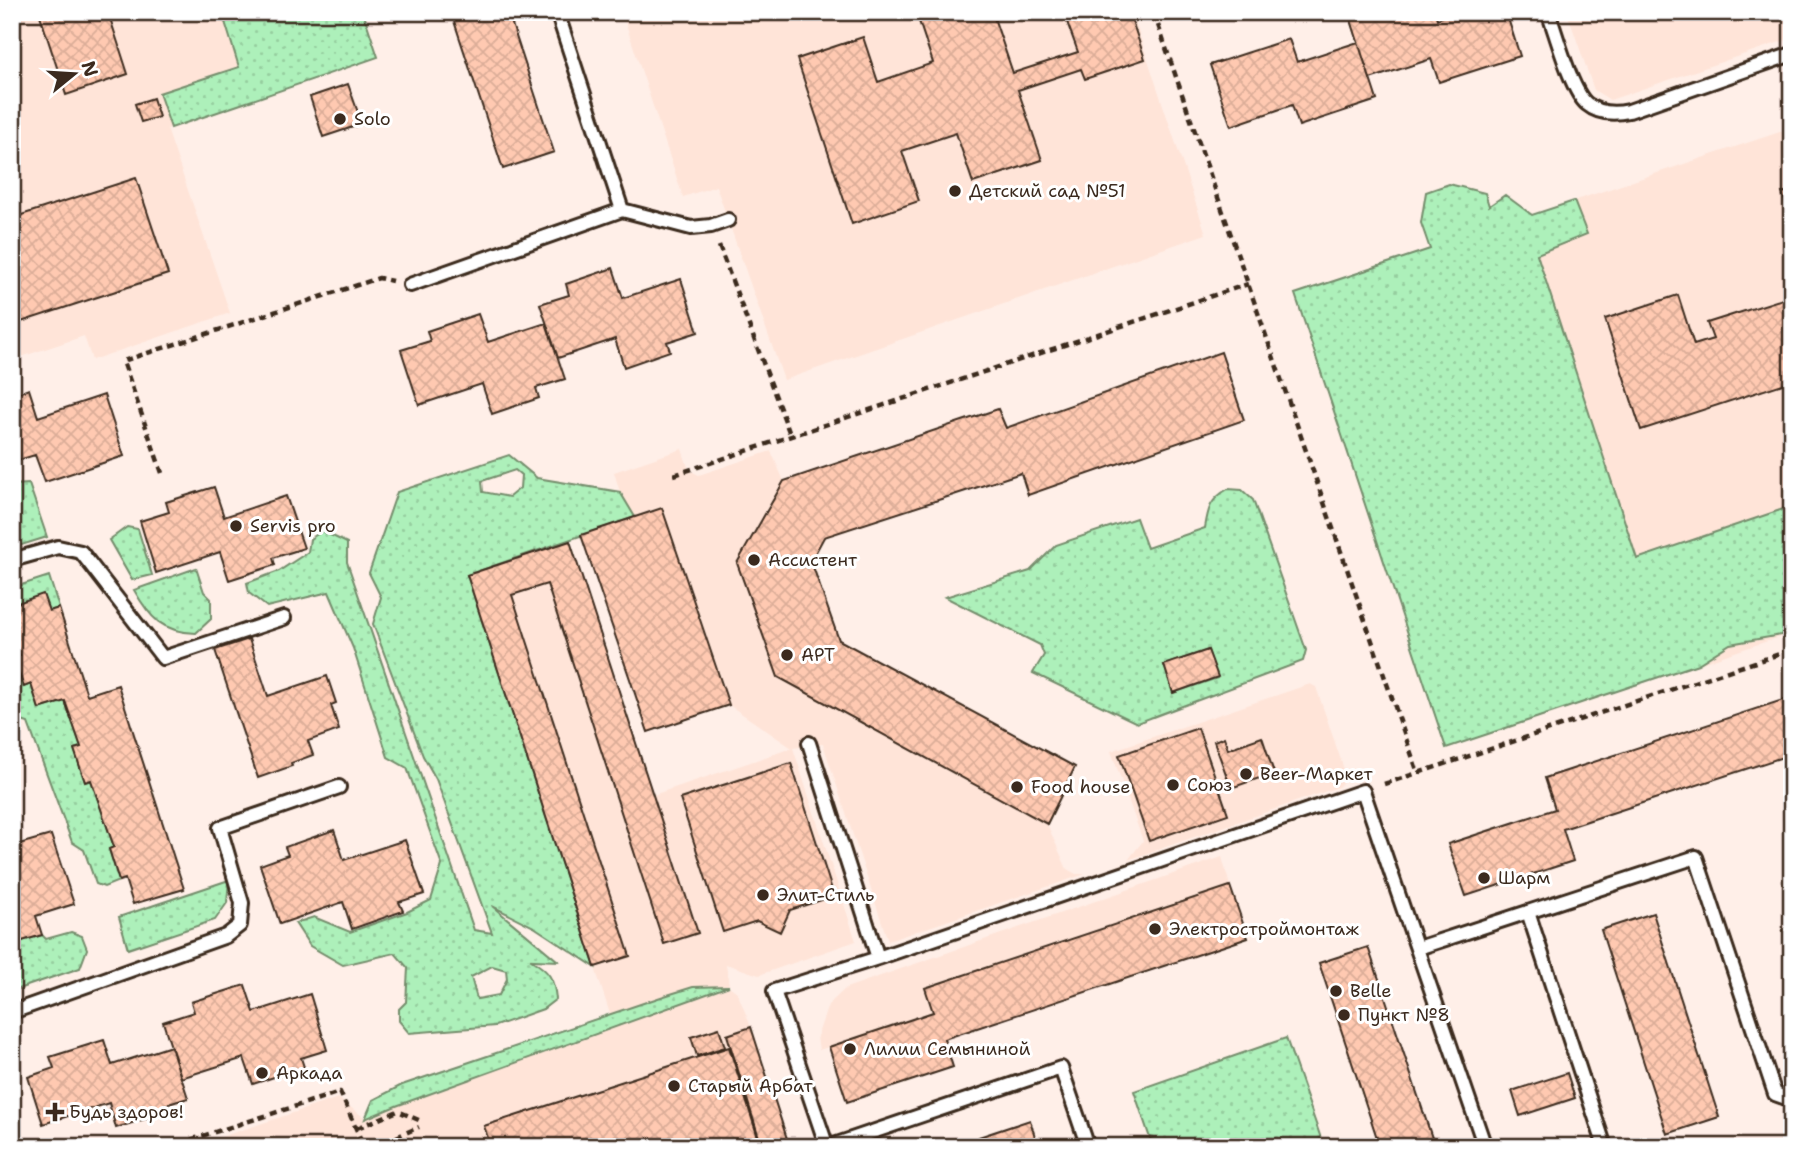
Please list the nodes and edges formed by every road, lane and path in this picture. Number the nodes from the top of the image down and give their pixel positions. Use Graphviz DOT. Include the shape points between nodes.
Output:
graph roads {
  1 [pos="557,12"];
  2 [pos="1548,12"];
  3 [pos="1158,26"];
  4 [pos="1792,54"];
  5 [pos="622,210"];
  6 [pos="728,220"];
  7 [pos="711,226"];
  8 [pos="1248,284"];
  9 [pos="410,285"];
  10 [pos="791,436"];
  11 [pos="162,473"];
  12 [pos="674,475"];
  13 [pos="12,561"];
  14 [pos="284,618"];
  15 [pos="1792,650"];
  16 [pos="810,743"];
  17 [pos="1418,772"];
  18 [pos="339,787"];
  19 [pos="1363,791"];
  20 [pos="1528,912"];
  21 [pos="1418,948"];
  22 [pos="878,958"];
  23 [pos="12,1012"];
  24 [pos="1792,1100"];
  25 [pos="421,1121"];
  26 [pos="419,1127"];
  27 [pos="357,1128"];
  28 [pos="168,1147"];
  29 [pos="364,1147"];
  30 [pos="374,1147"];
  31 [pos="828,1147"];
  32 [pos="1088,1147"];
  33 [pos="1485,1147"];
  34 [pos="1605,1147"];
  1 -- 5 [label="lane"];
  2 -- 4 [label="lane" via="1575,87 1587,104 1611,114"];
  3 -- 8 [label="path"];
  5 -- 7 [label="lane" via="691,228"];
  5 -- 9 [label="lane"];
  6 -- 7 [label="lane"];
  7 -- 10 [label="path"];
  8 -- 10 [label="path"];
  8 -- 17 [label="path"];
  9 -- 11 [label="path" via="379,278 123,361"];
  10 -- 12 [label="path"];
  13 -- 14 [label="lane" via="58,547 81,552 163,658"];
  15 -- 17 [label="path"];
  16 -- 22 [label="lane"];
  17 -- 19 [label="path"];
  18 -- 23 [label="lane" via="220,828 242,903 240,925 226,936"];
  19 -- 21 [label="lane"];
  19 -- 22 [label="lane"];
  20 -- 21 [label="lane"];
  20 -- 24 [label="lane" via="1696,857 1775,1094"];
  20 -- 34 [label="lane"];
  21 -- 33 [label="lane"];
  22 -- 31 [label="lane" via="774,991"];
  25 -- 27 [label="path" via="398,1111"];
  26 -- 30 [label="path"];
  27 -- 28 [label="path" via="341,1092"];
  27 -- 29 [label="path"];
  31 -- 32 [label="lane" via="1061,1068"];
}
